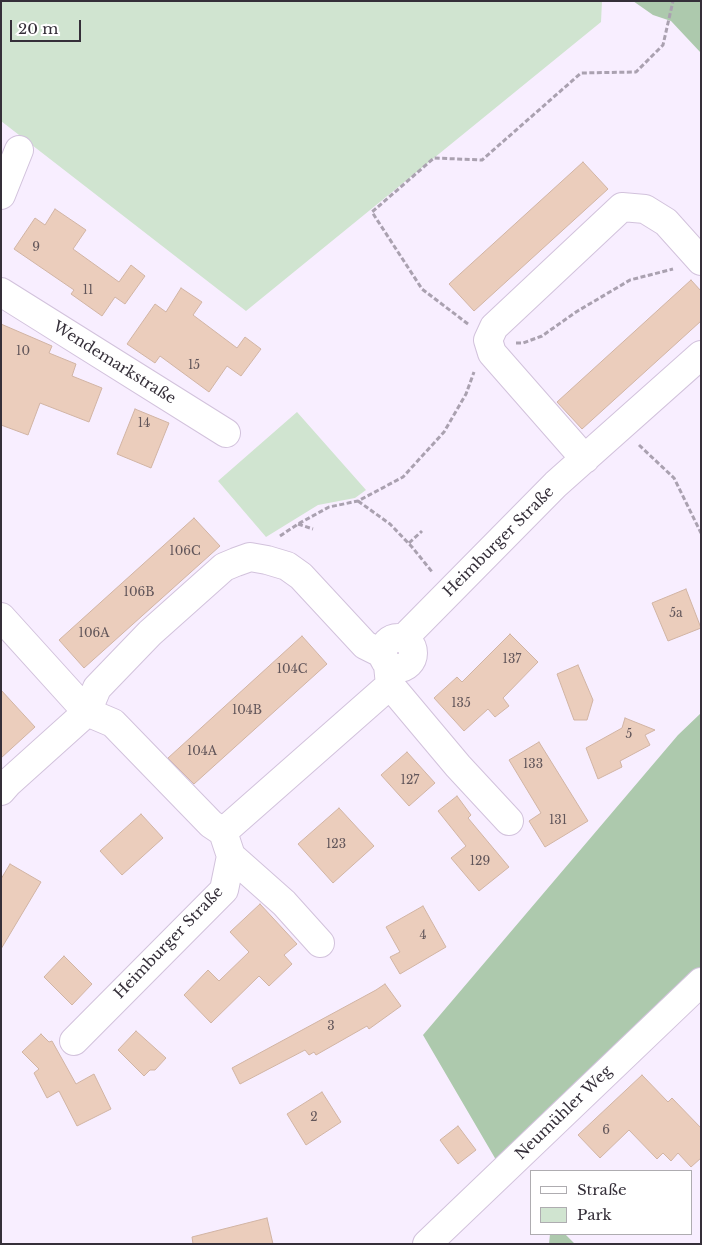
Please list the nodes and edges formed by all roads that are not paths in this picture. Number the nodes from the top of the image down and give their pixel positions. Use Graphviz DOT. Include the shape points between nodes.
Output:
graph roads {
  1 [pos="19,150"];
  2 [pos="1,194"];
  3 [pos="691,265"];
  4 [pos="1,292"];
  5 [pos="701,355"];
  6 [pos="226,433"];
  7 [pos="591,454"];
  8 [pos="1,616"];
  9 [pos="391,661"];
  10 [pos="87,712"];
  11 [pos="1,791"];
  12 [pos="509,820"];
  13 [pos="227,844"];
  14 [pos="320,943"];
  15 [pos="701,982"];
  16 [pos="74,1041"];
  17 [pos="427,1244"];
  1 -- 2 [label="street"];
  3 -- 7 [label="street" via="666,222 644,209 622,207 494,327 488,340 492,353"];
  4 -- 6 [label="street, Wendemarkstraße"];
  5 -- 7 [label="street, Heimburger Straße"];
  7 -- 9 [label="street, Heimburger Straße" via="556,484 448,594"];
  8 -- 10 [label="street"];
  9 -- 10 [label="street" via="365,645 301,576 287,566 250,557 224,567 150,633 97,688"];
  9 -- 12 [label="street" via="458,766"];
  9 -- 13 [label="street, Heimburger Straße"];
  10 -- 11 [label="street"];
  10 -- 13 [label="street" via="113,723"];
  13 -- 14 [label="street"];
  13 -- 16 [label="street, Heimburger Straße" via="224,890"];
  15 -- 17 [label="street, Neumühler Weg"];
}
